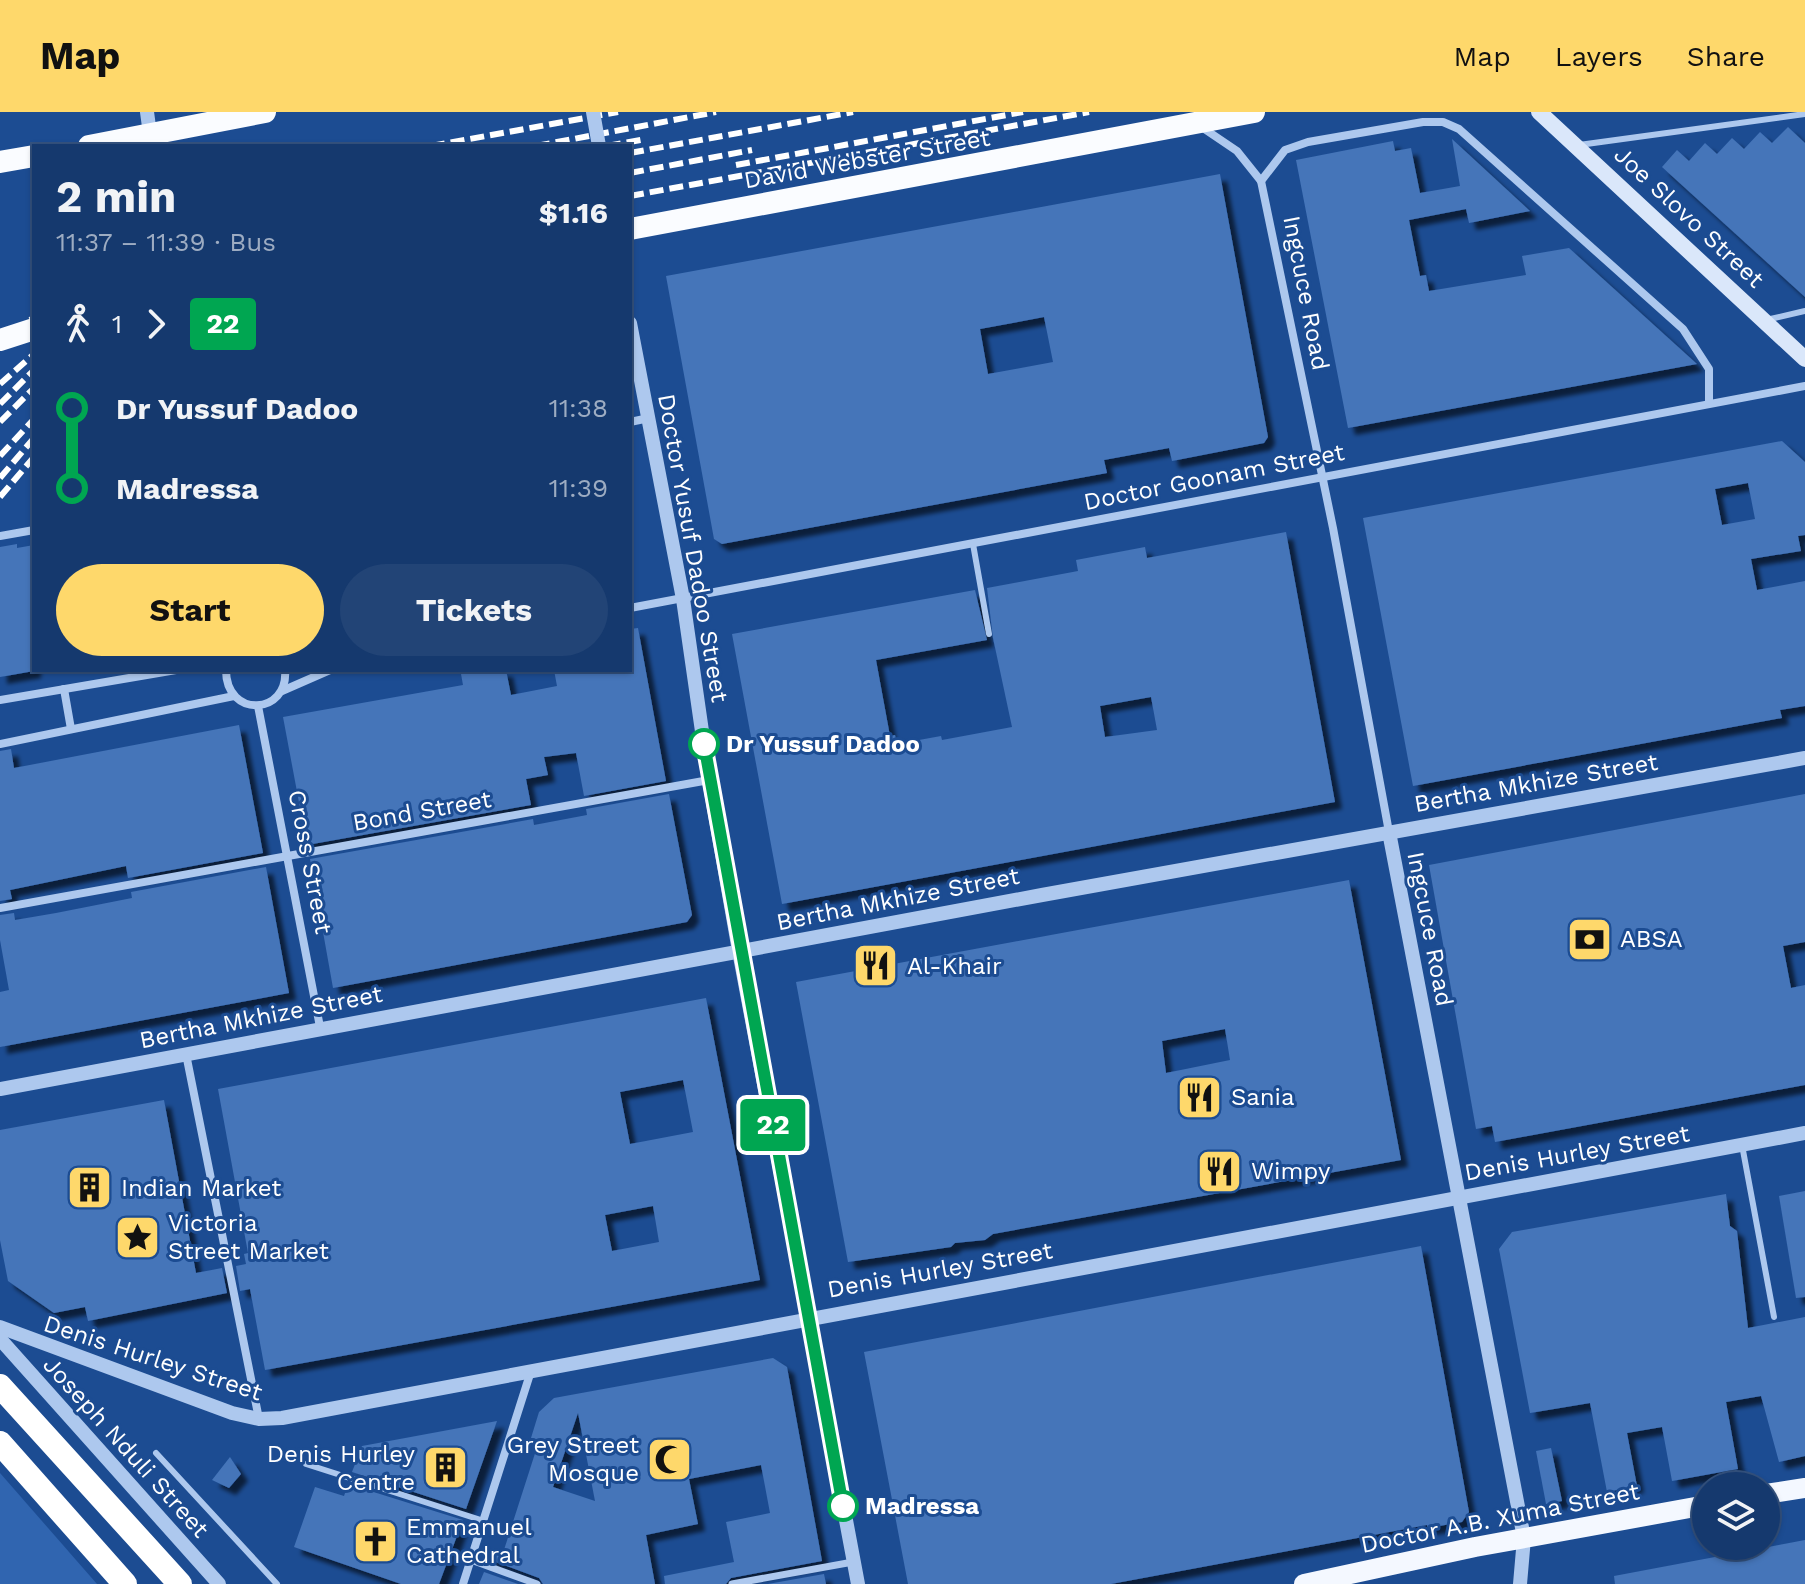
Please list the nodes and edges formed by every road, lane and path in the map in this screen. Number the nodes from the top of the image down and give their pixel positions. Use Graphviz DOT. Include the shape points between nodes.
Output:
graph roads {
  1 [pos="265,112"];
  2 [pos="593,112"];
  3 [pos="1254,112"];
  4 [pos="1539,112"];
  5 [pos="1805,114"];
  6 [pos="148,123"];
  7 [pos="1196,124"];
  8 [pos="94,144"];
  9 [pos="599,144"];
  10 [pos="1577,146"];
  11 [pos="32,156"];
  12 [pos="0,162"];
  13 [pos="1261,181"];
  14 [pos="632,229"];
  15 [pos="1805,311"];
  16 [pos="1766,320"];
  17 [pos="32,330"];
  18 [pos="632,333"];
  19 [pos="0,340"];
  20 [pos="1805,359"];
  21 [pos="1805,386"];
  22 [pos="1709,403"];
  23 [pos="649,418"];
  24 [pos="632,422"];
  25 [pos="1322,477"];
  26 [pos="32,530"];
  27 [pos="0,536"];
  28 [pos="973,544"];
  29 [pos="683,599"];
  30 [pos="632,608"];
  31 [pos="989,634"];
  32 [pos="164,672"];
  33 [pos="226,672"];
  34 [pos="285,672"];
  35 [pos="325,672"];
  36 [pos="64,689"];
  37 [pos="282,691"];
  38 [pos="234,696"];
  39 [pos="0,700"];
  40 [pos="258,706"];
  41 [pos="71,729"];
  42 [pos="0,744"];
  43 [pos="1805,758"];
  44 [pos="709,780"];
  45 [pos="1389,832"];
  46 [pos="286,856"];
  47 [pos="0,908"];
  48 [pos="739,951"];
  49 [pos="320,1027"];
  50 [pos="186,1054"];
  51 [pos="0,1089"];
  52 [pos="1805,1133"];
  53 [pos="1742,1145"];
  54 [pos="1458,1197"];
  55 [pos="810,1317"];
  56 [pos="1774,1317"];
  57 [pos="0,1327"];
  58 [pos="0,1339"];
  59 [pos="532,1369"];
  60 [pos="0,1386"];
  61 [pos="259,1419"];
  62 [pos="0,1443"];
  63 [pos="156,1453"];
  64 [pos="306,1464"];
  65 [pos="1805,1488"];
  66 [pos="1780,1492"];
  67 [pos="1692,1508"];
  68 [pos="484,1521"];
  69 [pos="1524,1538"];
  70 [pos="471,1560"];
  71 [pos="853,1562"];
  72 [pos="125,1584"];
  73 [pos="180,1584"];
  74 [pos="219,1584"];
  75 [pos="277,1584"];
  76 [pos="463,1584"];
  77 [pos="537,1584"];
  78 [pos="732,1584"];
  79 [pos="858,1584"];
  80 [pos="1304,1584"];
  81 [pos="1520,1584"];
  1 -- 6 [label="highway"];
  2 -- 9 [label="street, bridge"];
  3 -- 7 [label="highway, David Webster Street"];
  4 -- 10 [label="main road, Joe Slovo Street"];
  5 -- 10 [label="lane"];
  6 -- 8 [label="highway"];
  7 -- 13 [label="street, Ingcuce Road" via="1237,151"];
  7 -- 14 [label="highway, David Webster Street"];
  10 -- 16 [label="main road, Joe Slovo Street"];
  11 -- 12 [label="highway"];
  13 -- 22 [label="street" via="1285,150 1308,142 1423,122 1459,129 1683,329 1709,369"];
  13 -- 25 [label="street, Ingcuce Road"];
  15 -- 16 [label="lane"];
  16 -- 20 [label="main road, Joe Slovo Street"];
  17 -- 19 [label="highway, bridge"];
  18 -- 23 [label="street, Doctor Yusuf Dadoo Street"];
  21 -- 22 [label="street, Doctor Goonam Street"];
  22 -- 25 [label="street, Doctor Goonam Street"];
  23 -- 24 [label="street"];
  23 -- 29 [label="street, Doctor Yusuf Dadoo Street"];
  25 -- 28 [label="street, Doctor Goonam Street"];
  25 -- 45 [label="street, Ingcuce Road"];
  26 -- 27 [label="street"];
  28 -- 29 [label="street, Doctor Goonam Street"];
  28 -- 31 [label="lane"];
  29 -- 30 [label="street, Doctor Goonam Street"];
  29 -- 44 [label="street, Doctor Yusuf Dadoo Street"];
  32 -- 36 [label="street"];
  33 -- 38 [label="street"];
  34 -- 37 [label="street"];
  35 -- 37 [label="street"];
  36 -- 39 [label="street"];
  36 -- 41 [label="street"];
  37 -- 40 [label="street"];
  38 -- 40 [label="street"];
  38 -- 41 [label="street"];
  40 -- 46 [label="street, Cross Street"];
  41 -- 42 [label="street"];
  43 -- 45 [label="street, Bertha Mkhize Street"];
  44 -- 46 [label="street, Bond Street"];
  44 -- 48 [label="street, Doctor Yusuf Dadoo Street"];
  45 -- 48 [label="street, Bertha Mkhize Street"];
  45 -- 54 [label="street, Ingcuce Road"];
  46 -- 47 [label="street, Bond Street"];
  46 -- 49 [label="street, Cross Street"];
  48 -- 49 [label="street, Bertha Mkhize Street"];
  48 -- 55 [label="street, Doctor Yusuf Dadoo Street"];
  49 -- 50 [label="street, Bertha Mkhize Street"];
  50 -- 51 [label="street, Bertha Mkhize Street"];
  50 -- 61 [label="street"];
  52 -- 53 [label="street, Denis Hurley Street"];
  53 -- 54 [label="street, Denis Hurley Street"];
  53 -- 56 [label="lane"];
  54 -- 55 [label="street, Denis Hurley Street"];
  54 -- 69 [label="street, Ingcuce Road"];
  55 -- 59 [label="street, Denis Hurley Street"];
  55 -- 71 [label="street, Doctor Yusuf Dadoo Street"];
  57 -- 61 [label="street, Denis Hurley Street"];
  58 -- 74 [label="street, Joseph Nduli Street"];
  59 -- 61 [label="street, Denis Hurley Street"];
  59 -- 68 [label="street"];
  60 -- 73 [label="highway"];
  62 -- 72 [label="highway"];
  63 -- 75 [label="lane"];
  64 -- 68 [label="lane"];
  65 -- 66 [label="main road"];
  67 -- 69 [label="main road, Doctor A.B. Xuma Street"];
  68 -- 70 [label="street"];
  69 -- 80 [label="main road, Doctor A.B. Xuma Street"];
  69 -- 81 [label="street, Ingcuce Road"];
  70 -- 76 [label="street"];
  70 -- 77 [label="street"];
  71 -- 78 [label="street"];
  71 -- 79 [label="street, Doctor Yusuf Dadoo Street"];
}
